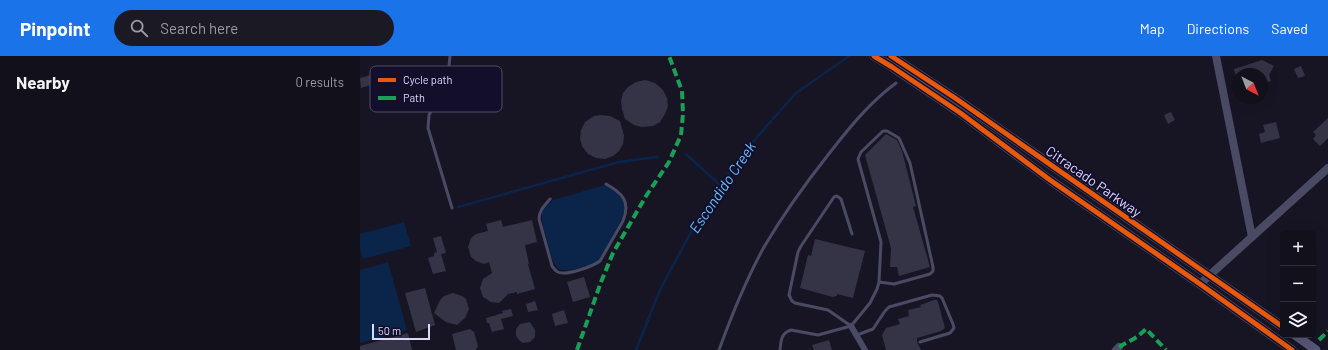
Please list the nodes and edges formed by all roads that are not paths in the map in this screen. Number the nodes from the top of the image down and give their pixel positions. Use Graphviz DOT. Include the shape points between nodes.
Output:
graph roads {
  1 [pos="450,56"];
  2 [pos="874,56"];
  3 [pos="1216,56"];
  4 [pos="894,61"];
  5 [pos="449,66"];
  6 [pos="896,83"];
  7 [pos="431,112"];
  8 [pos="1328,168"];
  9 [pos="606,184"];
  10 [pos="550,199"];
  11 [pos="452,208"];
  12 [pos="852,234"];
  13 [pos="1252,237"];
  14 [pos="1209,276"];
  15 [pos="879,282"];
  16 [pos="1200,284"];
  17 [pos="1280,325"];
  18 [pos="851,326"];
  19 [pos="856,335"];
  20 [pos="1299,338"];
  21 [pos="920,342"];
  22 [pos="719,350"];
  23 [pos="780,350"];
  24 [pos="865,350"];
  25 [pos="1292,350"];
  26 [pos="1316,350"];
  1 -- 5 [label="lane"];
  2 -- 4 [label="main road, Citracado Parkway"];
  3 -- 13 [label="street"];
  4 -- 14 [label="main road, Citracado Parkway" via="955,98"];
  4 -- 16 [label="main road, Citracado Parkway" via="1050,180"];
  6 -- 22 [label="lane" via="857,118 776,228 747,282"];
  7 -- 11 [label="lane" via="428,128"];
  8 -- 13 [label="street"];
  9 -- 10 [label="lane" via="622,194 626,215 600,261 569,273 555,271 552,266 539,219 542,208"];
  12 -- 18 [label="lane" via="840,199 834,197 798,252 789,295 795,303 828,310"];
  13 -- 14 [label="street"];
  14 -- 16 [label="street"];
  14 -- 17 [label="main road, Citracado Parkway"];
  15 -- 15 [label="lane" via="900,283 933,271 910,163 899,138 887,131 883,131 861,152 858,159 881,242"];
  15 -- 18 [label="lane" via="870,303"];
  16 -- 25 [label="main road, Citracado Parkway"];
  18 -- 19 [label="street"];
  18 -- 23 [label="lane" via="818,335 787,331 781,338"];
  19 -- 21 [label="lane" via="873,329 889,307 932,295 940,296 954,328 950,333"];
  19 -- 24 [label="street"];
  20 -- 26 [label="main road"];
}
